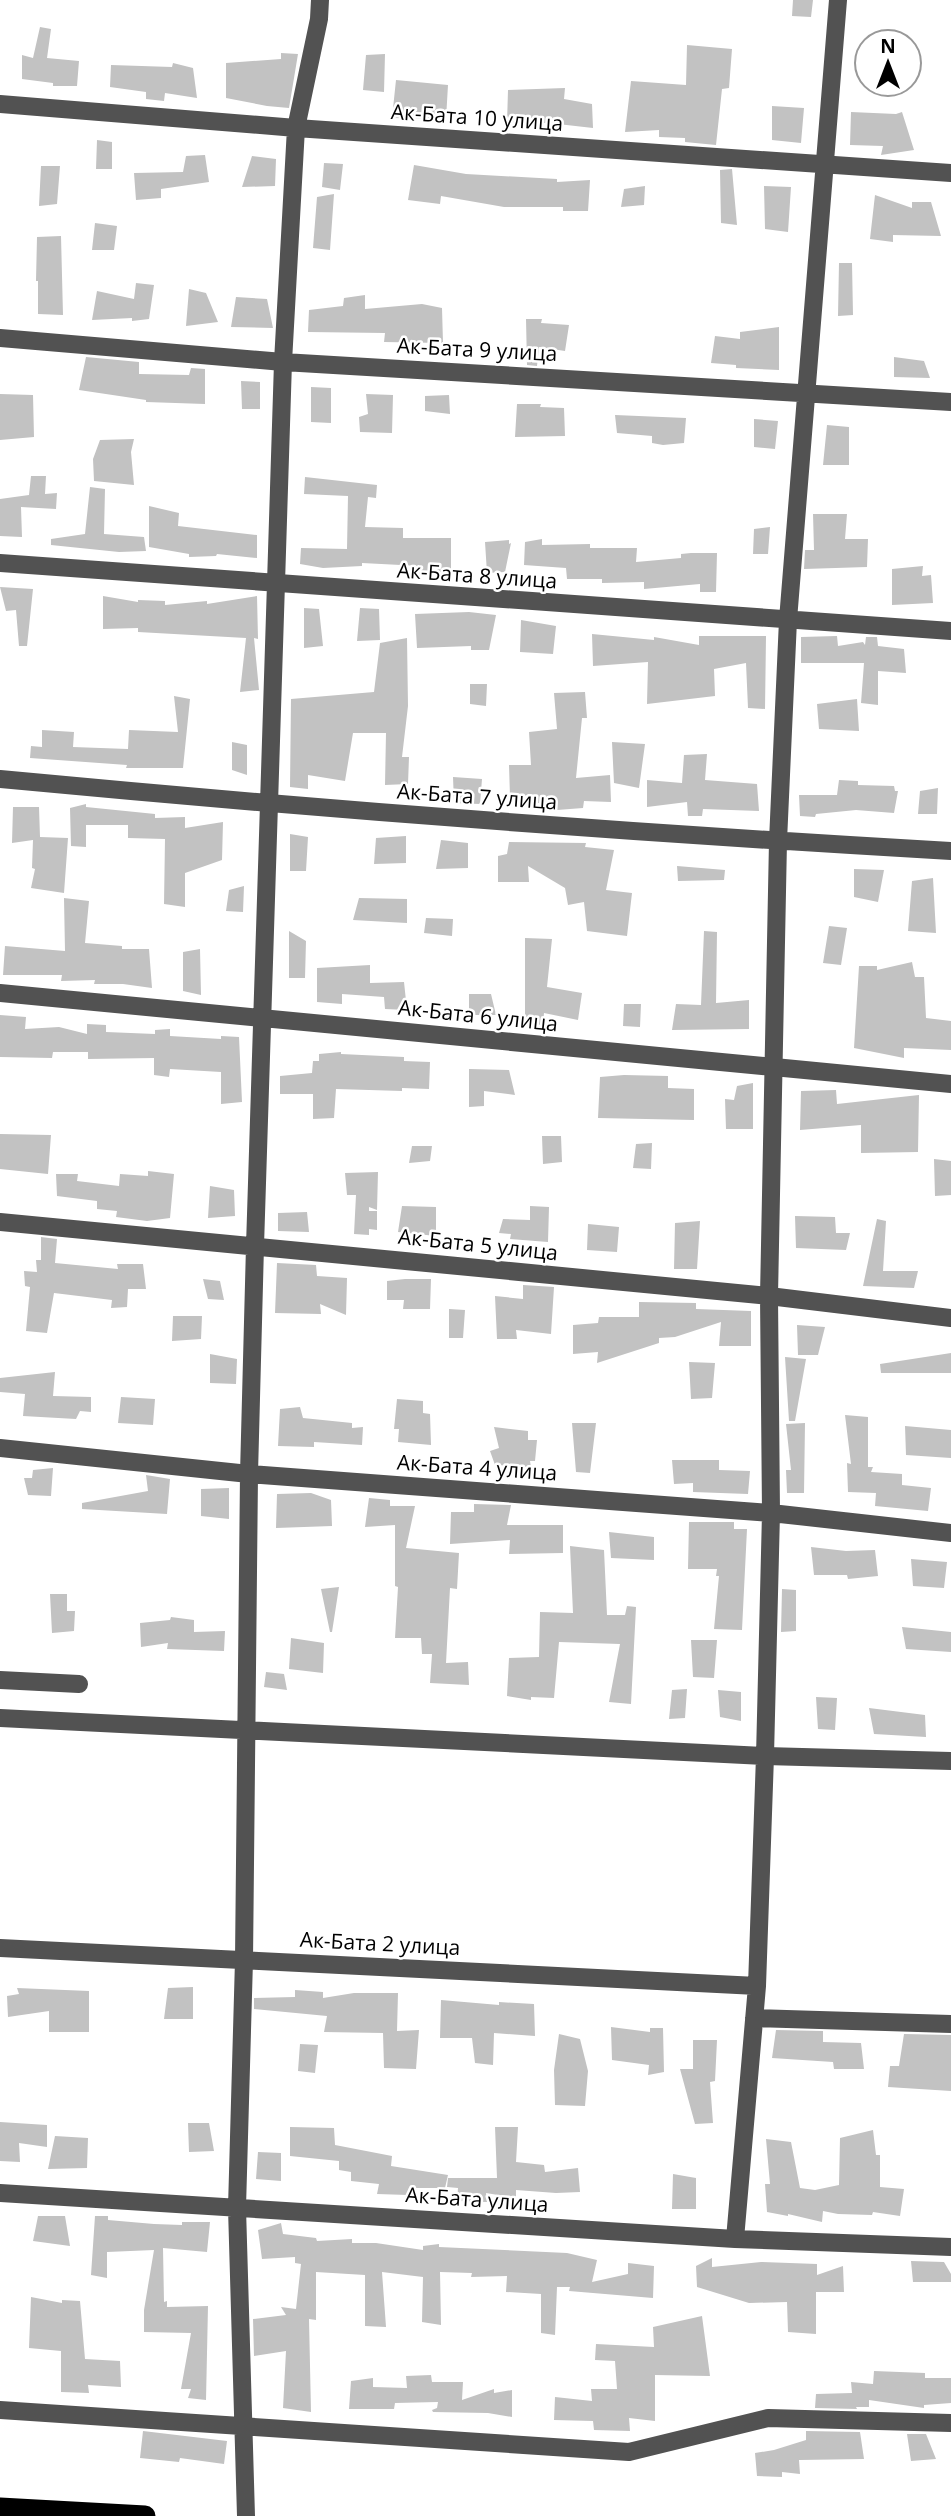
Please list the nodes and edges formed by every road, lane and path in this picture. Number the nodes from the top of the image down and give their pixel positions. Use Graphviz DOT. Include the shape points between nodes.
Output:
graph roads {
  1 [pos="320,0"];
  2 [pos="838,0"];
  3 [pos="0,104"];
  4 [pos="296,128"];
  5 [pos="825,166"];
  6 [pos="951,173"];
  7 [pos="0,338"];
  8 [pos="283,362"];
  9 [pos="806,392"];
  10 [pos="951,402"];
  11 [pos="0,564"];
  12 [pos="276,585"];
  13 [pos="788,620"];
  14 [pos="951,631"];
  15 [pos="0,779"];
  16 [pos="269,804"];
  17 [pos="778,841"];
  18 [pos="951,851"];
  19 [pos="0,993"];
  20 [pos="263,1018"];
  21 [pos="775,1069"];
  22 [pos="951,1084"];
  23 [pos="0,1222"];
  24 [pos="255,1246"];
  25 [pos="769,1296"];
  26 [pos="951,1318"];
  27 [pos="0,1448"];
  28 [pos="249,1474"];
  29 [pos="771,1513"];
  30 [pos="951,1533"];
  31 [pos="0,1680"];
  32 [pos="79,1684"];
  33 [pos="0,1718"];
  34 [pos="247,1731"];
  35 [pos="765,1756"];
  36 [pos="951,1761"];
  37 [pos="0,1948"];
  38 [pos="244,1960"];
  39 [pos="757,1986"];
  40 [pos="754,2018"];
  41 [pos="951,2024"];
  42 [pos="0,2193"];
  43 [pos="237,2208"];
  44 [pos="735,2239"];
  45 [pos="951,2247"];
  46 [pos="0,2410"];
  47 [pos="951,2423"];
  48 [pos="243,2424"];
  49 [pos="0,2508"];
  50 [pos="145,2516"];
  51 [pos="246,2516"];
  1 -- 4 [label="street"];
  2 -- 5 [label="street"];
  3 -- 4 [label="street, Ак-Бата 10 улица"];
  4 -- 5 [label="street, Ак-Бата 10 улица"];
  4 -- 8 [label="street"];
  5 -- 6 [label="street, Ак-Бата 10 улица"];
  5 -- 9 [label="street"];
  7 -- 8 [label="street, Ак-Бата 9 улица"];
  8 -- 9 [label="street, Ак-Бата 9 улица"];
  8 -- 12 [label="street"];
  9 -- 10 [label="street, Ак-Бата 9 улица"];
  9 -- 13 [label="street"];
  11 -- 12 [label="street, Ак-Бата 8 улица"];
  12 -- 13 [label="street, Ак-Бата 8 улица"];
  12 -- 16 [label="street"];
  13 -- 14 [label="street, Ак-Бата 8 улица"];
  13 -- 17 [label="street"];
  15 -- 16 [label="street, Ак-Бата 7 улица"];
  16 -- 17 [label="street, Ак-Бата 7 улица"];
  16 -- 20 [label="street"];
  17 -- 18 [label="street, Ак-Бата 7 улица"];
  17 -- 21 [label="street"];
  19 -- 20 [label="street, Ак-Бата 6 улица"];
  20 -- 21 [label="street, Ак-Бата 6 улица"];
  20 -- 24 [label="street"];
  21 -- 22 [label="street, Ак-Бата 6 улица"];
  21 -- 25 [label="street"];
  23 -- 24 [label="street, Ак-Бата 5 улица"];
  24 -- 25 [label="street, Ак-Бата 5 улица"];
  24 -- 28 [label="street"];
  25 -- 26 [label="street, Ак-Бата 5 улица"];
  25 -- 29 [label="street"];
  27 -- 28 [label="street, Ак-Бата 4 улица"];
  28 -- 29 [label="street, Ак-Бата 4 улица"];
  28 -- 34 [label="street"];
  29 -- 30 [label="street, Ак-Бата 4 улица"];
  29 -- 35 [label="street"];
  31 -- 32 [label="street"];
  33 -- 34 [label="street"];
  34 -- 35 [label="street"];
  34 -- 38 [label="street"];
  35 -- 36 [label="street"];
  35 -- 39 [label="street"];
  37 -- 38 [label="street, Ак-Бата 2 улица"];
  38 -- 39 [label="street, Ак-Бата 2 улица"];
  38 -- 43 [label="street"];
  39 -- 40 [label="street"];
  40 -- 41 [label="street"];
  40 -- 44 [label="street"];
  42 -- 43 [label="street, Ак-Бата улица"];
  43 -- 44 [label="street, Ак-Бата улица"];
  43 -- 48 [label="street"];
  44 -- 45 [label="street, Ак-Бата улица"];
  46 -- 48 [label="street"];
  47 -- 48 [label="street" via="768,2418 629,2452"];
  48 -- 51 [label="street"];
  49 -- 50 [label="highway"];
}
